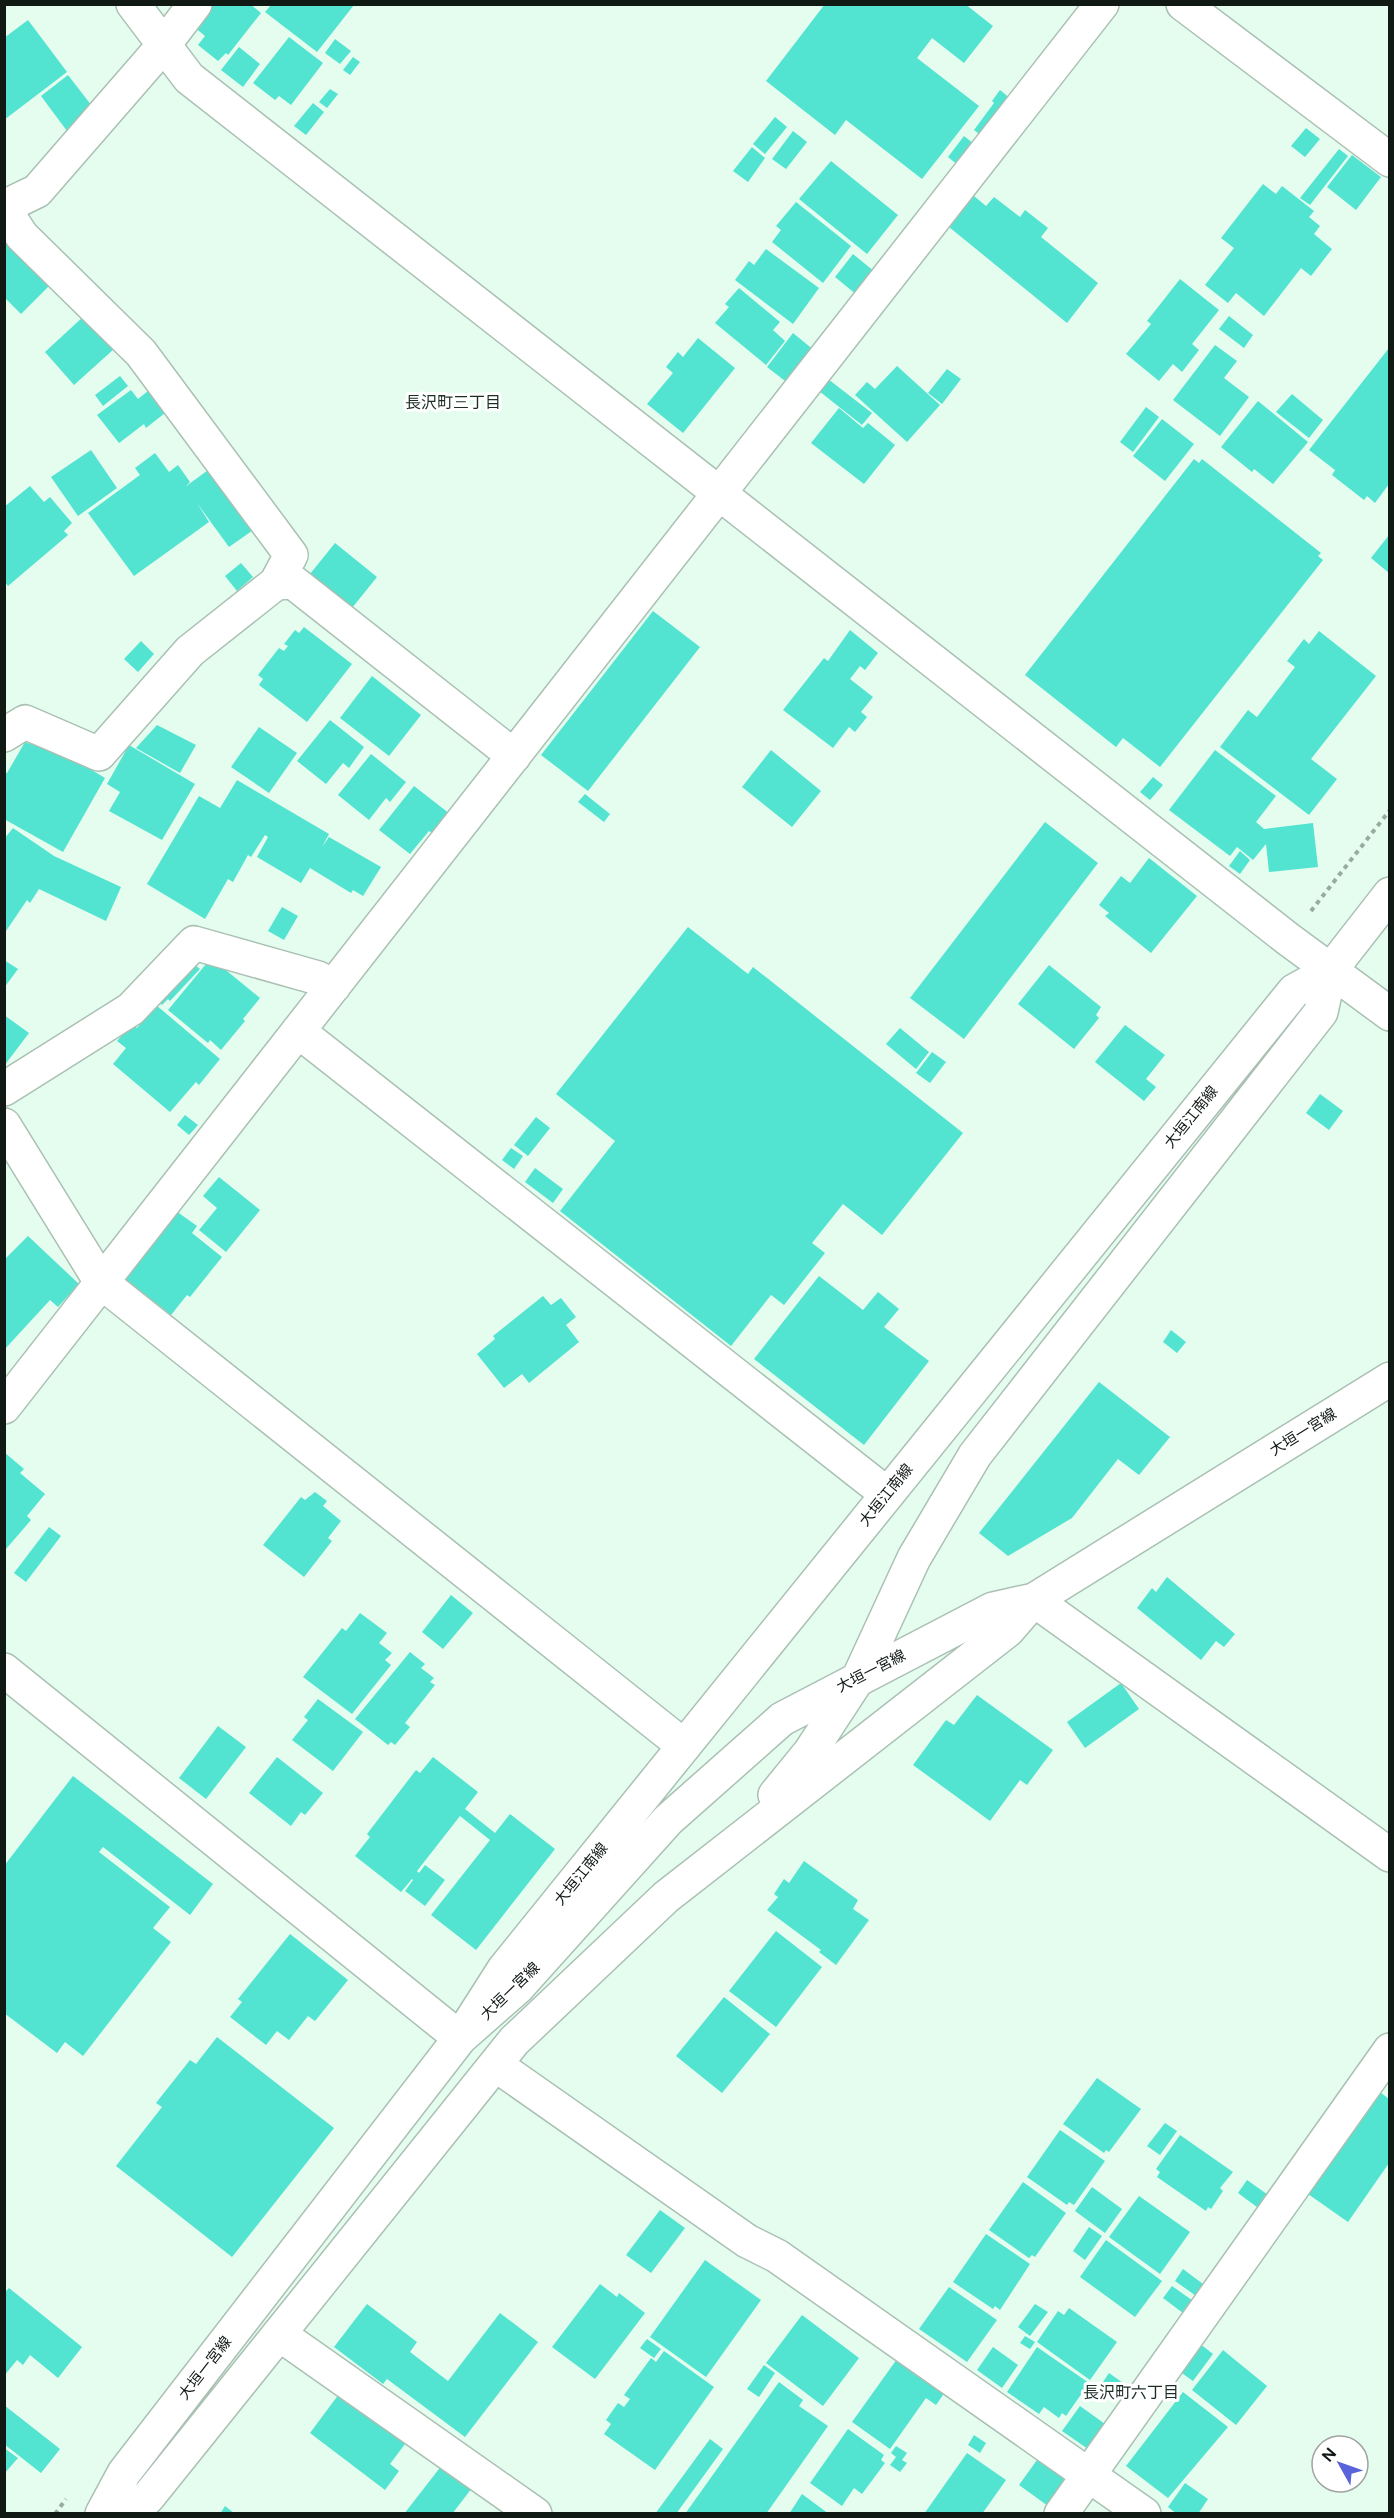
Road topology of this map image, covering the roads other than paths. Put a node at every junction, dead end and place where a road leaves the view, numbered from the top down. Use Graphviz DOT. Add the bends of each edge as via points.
graph roads {
  1 [pos="133,4"];
  2 [pos="195,4"];
  3 [pos="1102,4"];
  4 [pos="1183,4"];
  5 [pos="163,46"];
  6 [pos="1389,160"];
  7 [pos="4,208"];
  8 [pos="720,495"];
  9 [pos="276,583"];
  10 [pos="4,735"];
  11 [pos="514,756"];
  12 [pos="1389,894"];
  13 [pos="1330,970"];
  14 [pos="334,987"];
  15 [pos="1389,1014"];
  16 [pos="298,1031"];
  17 [pos="4,1089"];
  18 [pos="4,1125"];
  19 [pos="101,1282"];
  20 [pos="1389,1379"];
  21 [pos="4,1407"];
  22 [pos="887,1494"];
  23 [pos="1034,1600"];
  24 [pos="4,1670"];
  25 [pos="859,1677"];
  26 [pos="684,1746"];
  27 [pos="739,1839"];
  28 [pos="1389,1855"];
  29 [pos="460,2038"];
  30 [pos="1389,2050"];
  31 [pos="496,2065"];
  32 [pos="279,2334"];
  33 [pos="1089,2474"];
  34 [pos="102,2514"];
  35 [pos="131,2514"];
  36 [pos="536,2514"];
  37 [pos="1061,2514"];
  38 [pos="1144,2514"];
  1 -- 5 [label="street"];
  2 -- 5 [label="street"];
  3 -- 8 [label="street"];
  4 -- 6 [label="street"];
  5 -- 7 [label="street" via="38,191"];
  5 -- 8 [label="street" via="189,78"];
  7 -- 9 [label="street" via="22,236 141,353 291,555"];
  8 -- 11 [label="street"];
  8 -- 13 [label="street"];
  9 -- 10 [label="street" via="190,651 99,754 25,722"];
  9 -- 11 [label="street" via="293,582"];
  11 -- 14 [label="street"];
  12 -- 13 [label="street, 大垣江南線"];
  13 -- 15 [label="street"];
  13 -- 22 [label="street, 大垣江南線" via="1294,991"];
  13 -- 25 [label="street, 大垣江南線" via="1321,1012 975,1455 914,1558"];
  14 -- 16 [label="street"];
  14 -- 17 [label="street" via="318,978 194,943 131,1009"];
  16 -- 19 [label="street"];
  16 -- 22 [label="street"];
  18 -- 19 [label="street"];
  19 -- 21 [label="street"];
  19 -- 26 [label="street"];
  20 -- 23 [label="street, 大垣一宮線"];
  22 -- 26 [label="street, 大垣江南線"];
  23 -- 25 [label="street, 大垣一宮線" via="993,1609"];
  23 -- 27 [label="street, 大垣一宮線" via="1008,1630"];
  23 -- 28 [label="street"];
  24 -- 29 [label="street"];
  25 -- 27 [label="street, 大垣江南線" via="810,1752"];
  25 -- 29 [label="street, 大垣一宮線" via="782,1719 668,1820 518,1987"];
  26 -- 29 [label="street, 大垣江南線" via="504,1969"];
  27 -- 31 [label="street, 大垣一宮線" via="666,1897 514,2041"];
  29 -- 34 [label="street, 大垣一宮線" via="124,2473"];
  30 -- 33 [label="street"];
  31 -- 32 [label="street, 大垣一宮線"];
  31 -- 33 [label="street"];
  32 -- 35 [label="street, 大垣一宮線" via="150,2496"];
  32 -- 36 [label="street"];
  33 -- 37 [label="street"];
  33 -- 38 [label="street"];
}
